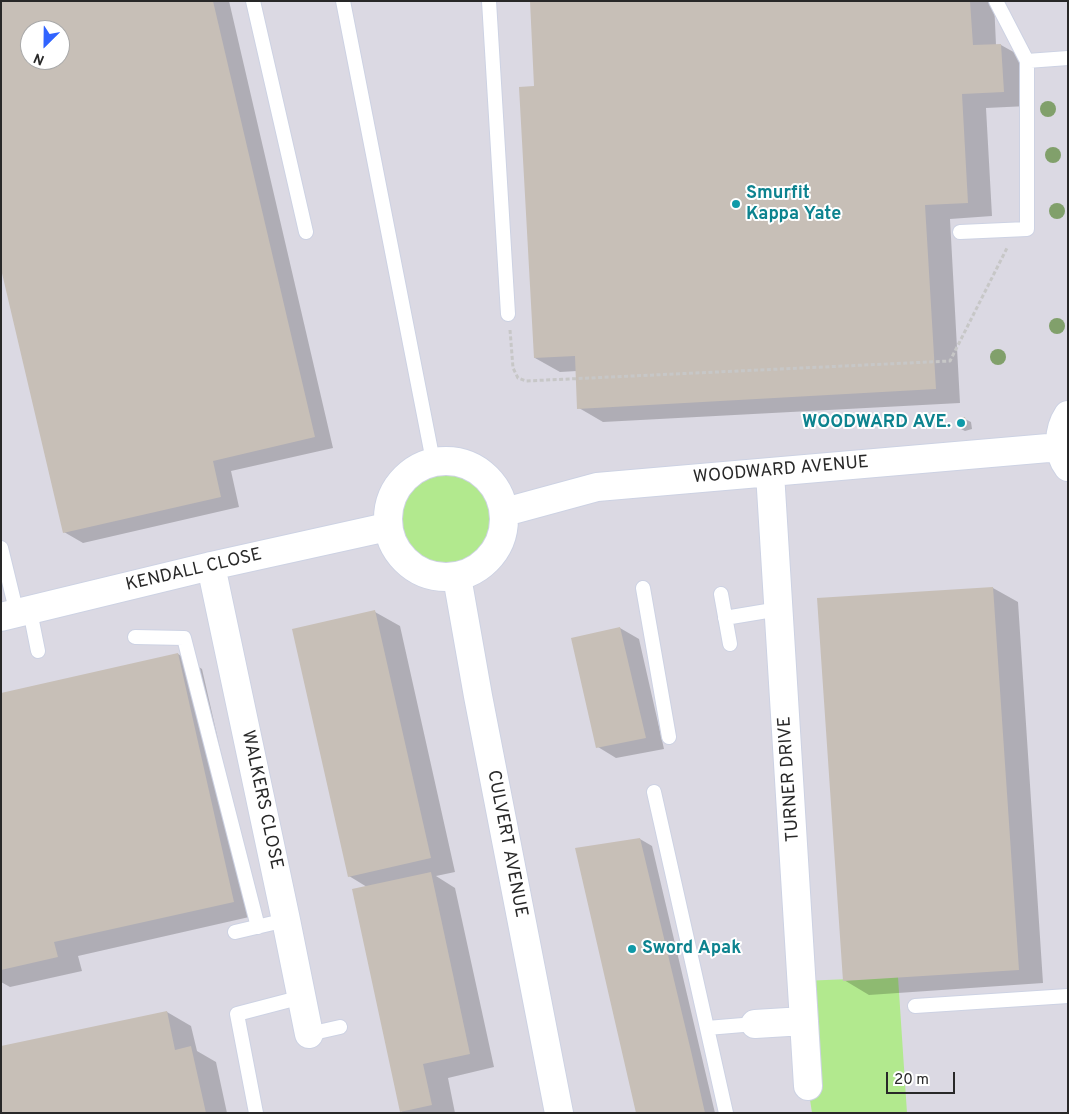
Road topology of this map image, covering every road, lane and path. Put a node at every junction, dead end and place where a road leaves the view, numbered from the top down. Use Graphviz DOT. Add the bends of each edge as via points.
graph roads {
  1 [pos="253,1"];
  2 [pos="343,1"];
  3 [pos="489,1"];
  4 [pos="996,1"];
  5 [pos="1068,58"];
  6 [pos="1027,61"];
  7 [pos="1016,230"];
  8 [pos="306,232"];
  9 [pos="960,232"];
  10 [pos="508,314"];
  11 [pos="1068,415"];
  12 [pos="1064,457"];
  13 [pos="433,461"];
  14 [pos="770,473"];
  15 [pos="505,512"];
  16 [pos="387,527"];
  17 [pos="1,548"];
  18 [pos="211,566"];
  19 [pos="456,577"];
  20 [pos="643,588"];
  21 [pos="721,594"];
  22 [pos="779,609"];
  23 [pos="16,614"];
  24 [pos="725,618"];
  25 [pos="135,637"];
  26 [pos="730,644"];
  27 [pos="38,651"];
  28 [pos="669,737"];
  29 [pos="654,792"];
  30 [pos="286,920"];
  31 [pos="258,927"];
  32 [pos="234,932"];
  33 [pos="1068,996"];
  34 [pos="302,997"];
  35 [pos="915,1006"];
  36 [pos="804,1021"];
  37 [pos="755,1024"];
  38 [pos="340,1026"];
  39 [pos="707,1028"];
  40 [pos="309,1034"];
  41 [pos="808,1086"];
  42 [pos="558,1112"];
  43 [pos="256,1113"];
  44 [pos="726,1113"];
  1 -- 8 [label="lane"];
  2 -- 13 [label="lane"];
  3 -- 10 [label="lane"];
  4 -- 6 [label="lane"];
  5 -- 6 [label="lane"];
  6 -- 7 [label="lane" via="1027,229"];
  7 -- 9 [label="lane"];
  7 -- 10 [label="path" via="950,362 526,381 518,378 513,368"];
  11 -- 12 [label="street" via="1061,432"];
  12 -- 14 [label="street, WOODWARD AVENUE"];
  13 -- 15 [label="street" via="468,464 494,483"];
  13 -- 16 [label="street" via="409,472 392,494"];
  14 -- 15 [label="street, WOODWARD AVENUE" via="597,486"];
  14 -- 22 [label="street, TURNER DRIVE"];
  15 -- 19 [label="street" via="502,540 488,561"];
  16 -- 18 [label="street, KENDALL CLOSE"];
  16 -- 19 [label="street" via="398,554 419,571"];
  17 -- 23 [label="lane"];
  18 -- 23 [label="street, KENDALL CLOSE"];
  18 -- 30 [label="street, WALKERS CLOSE"];
  19 -- 42 [label="street, CULVERT AVENUE"];
  20 -- 28 [label="lane"];
  21 -- 24 [label="lane"];
  22 -- 24 [label="lane"];
  22 -- 36 [label="street, TURNER DRIVE"];
  23 -- 27 [label="lane"];
  24 -- 26 [label="lane"];
  25 -- 31 [label="lane" via="184,638"];
  29 -- 39 [label="lane"];
  30 -- 31 [label="lane"];
  30 -- 34 [label="street, WALKERS CLOSE"];
  31 -- 32 [label="lane"];
  33 -- 35 [label="lane"];
  34 -- 40 [label="street, WALKERS CLOSE"];
  34 -- 43 [label="lane" via="237,1014"];
  36 -- 37 [label="street"];
  36 -- 41 [label="street, TURNER DRIVE"];
  37 -- 39 [label="lane"];
  38 -- 40 [label="lane"];
  39 -- 44 [label="lane"];
}
